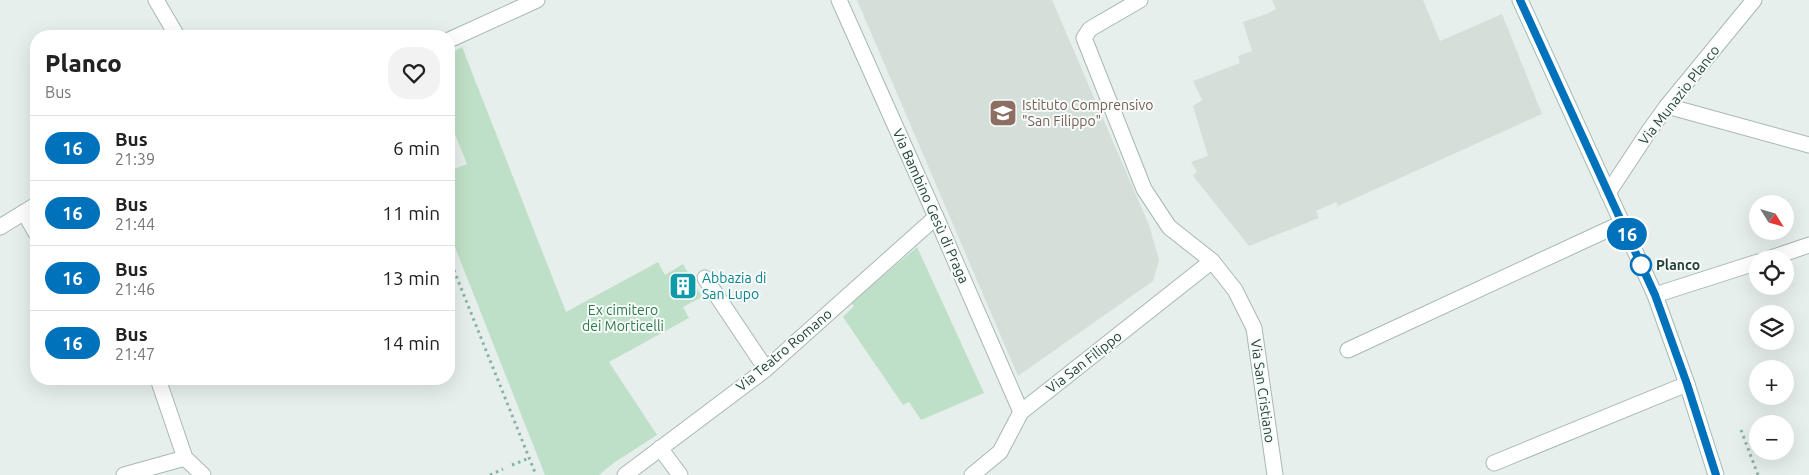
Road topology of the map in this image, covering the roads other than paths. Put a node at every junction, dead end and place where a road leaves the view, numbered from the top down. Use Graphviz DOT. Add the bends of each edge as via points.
graph roads {
  1 [pos="156,0"];
  2 [pos="538,0"];
  3 [pos="839,0"];
  4 [pos="1140,0"];
  5 [pos="1520,0"];
  6 [pos="1754,0"];
  7 [pos="174,30"];
  8 [pos="455,37"];
  9 [pos="1667,106"];
  10 [pos="1809,145"];
  11 [pos="1608,193"];
  12 [pos="30,209"];
  13 [pos="936,217"];
  14 [pos="1622,224"];
  15 [pos="0,227"];
  16 [pos="1809,245"];
  17 [pos="1794,250"];
  18 [pos="1212,261"];
  19 [pos="1749,265"];
  20 [pos="705,278"];
  21 [pos="1655,295"];
  22 [pos="1348,350"];
  23 [pos="766,369"];
  24 [pos="1687,384"];
  25 [pos="160,385"];
  26 [pos="1021,412"];
  27 [pos="660,448"];
  28 [pos="185,458"];
  29 [pos="1494,463"];
  30 [pos="124,475"];
  31 [pos="203,475"];
  32 [pos="625,475"];
  33 [pos="680,475"];
  34 [pos="972,475"];
  35 [pos="1275,475"];
  36 [pos="1716,475"];
  1 -- 7 [label="street"];
  2 -- 8 [label="street"];
  3 -- 13 [label="street, Via Bambino Gesù di Praga"];
  4 -- 18 [label="street, Via San Cristiano" via="1090,30 1084,38 1144,190 1169,227"];
  5 -- 11 [label="street"];
  6 -- 9 [label="street, Via Munazio Planco"];
  9 -- 10 [label="street"];
  9 -- 11 [label="street, Via Munazio Planco"];
  11 -- 14 [label="street"];
  12 -- 15 [label="street"];
  13 -- 23 [label="street, Via Teatro Romano"];
  13 -- 26 [label="street, Via Bambino Gesù di Praga"];
  14 -- 21 [label="street"];
  14 -- 22 [label="street"];
  16 -- 17 [label="street"];
  18 -- 26 [label="street, Via San Filippo"];
  18 -- 35 [label="street, Via San Cristiano" via="1235,290 1254,328"];
  19 -- 21 [label="street"];
  20 -- 23 [label="street"];
  21 -- 24 [label="street"];
  23 -- 27 [label="street, Via Teatro Romano"];
  24 -- 29 [label="street"];
  24 -- 36 [label="street"];
  25 -- 28 [label="street"];
  26 -- 34 [label="street, Via San Filippo" via="1000,452"];
  27 -- 32 [label="street, Via Teatro Romano"];
  27 -- 33 [label="street"];
  28 -- 30 [label="street"];
  28 -- 31 [label="street"];
}
